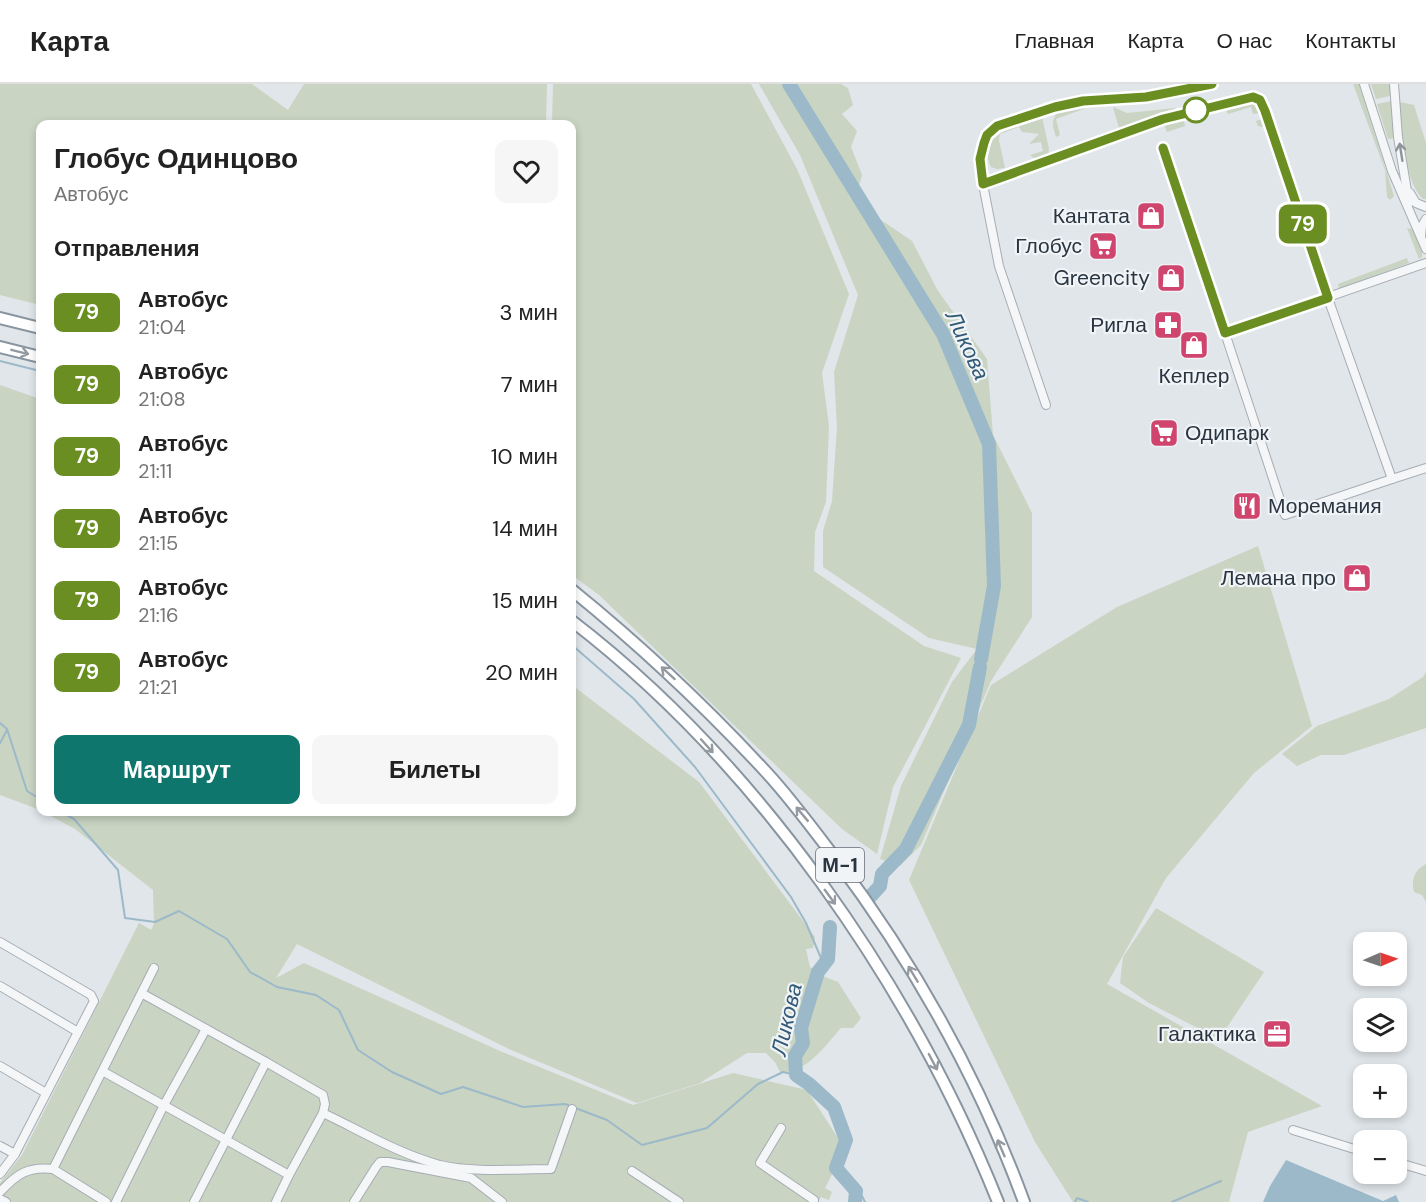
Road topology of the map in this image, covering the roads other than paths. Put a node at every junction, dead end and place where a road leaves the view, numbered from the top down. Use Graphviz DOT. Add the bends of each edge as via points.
graph roads {
  1 [pos="1212,84"];
  2 [pos="1364,84"];
  3 [pos="1394,84"];
  4 [pos="1163,148"];
  5 [pos="983,184"];
  6 [pos="1406,185"];
  7 [pos="1426,207"];
  8 [pos="1410,210"];
  9 [pos="1426,219"];
  10 [pos="1421,237"];
  11 [pos="1426,249"];
  12 [pos="1426,263"];
  13 [pos="1328,298"];
  14 [pos="0,318"];
  15 [pos="36,327"];
  16 [pos="1225,333"];
  17 [pos="0,347"];
  18 [pos="36,356"];
  19 [pos="1046,405"];
  20 [pos="1426,468"];
  21 [pos="1392,479"];
  22 [pos="576,594"];
  23 [pos="576,624"];
  24 [pos="0,942"];
  25 [pos="154,968"];
  26 [pos="0,986"];
  27 [pos="143,994"];
  28 [pos="206,1029"];
  29 [pos="78,1032"];
  30 [pos="266,1062"];
  31 [pos="0,1066"];
  32 [pos="104,1072"];
  33 [pos="46,1093"];
  34 [pos="164,1105"];
  35 [pos="572,1109"];
  36 [pos="322,1113"];
  37 [pos="781,1128"];
  38 [pos="1293,1130"];
  39 [pos="226,1140"];
  40 [pos="0,1146"];
  41 [pos="1353,1149"];
  42 [pos="15,1155"];
  43 [pos="1407,1165"];
  44 [pos="53,1170"];
  45 [pos="632,1171"];
  46 [pos="1426,1171"];
  47 [pos="0,1174"];
  48 [pos="289,1175"];
  49 [pos="0,1192"];
  50 [pos="0,1199"];
  51 [pos="813,1201"];
  52 [pos="6,1202"];
  53 [pos="106,1202"];
  54 [pos="116,1202"];
  55 [pos="194,1202"];
  56 [pos="276,1202"];
  57 [pos="354,1202"];
  58 [pos="502,1202"];
  59 [pos="679,1202"];
  60 [pos="998,1202"];
  61 [pos="1024,1202"];
  1 -- 5 [label="street" via="1146,97 1083,101 997,126 987,135 980,159"];
  2 -- 8 [label="street" via="1392,171"];
  6 -- 3 [label="street, one-way"];
  4 -- 16 [label="street"];
  5 -- 13 [label="street" via="1163,119 1253,97 1260,100 1265,111"];
  5 -- 19 [label="street" via="999,266"];
  6 -- 7 [label="street" via="1413,199"];
  6 -- 8 [label="street"];
  8 -- 10 [label="street"];
  9 -- 10 [label="street"];
  10 -- 11 [label="street"];
  12 -- 13 [label="street"];
  13 -- 16 [label="street"];
  13 -- 21 [label="street"];
  14 -- 15 [label="highway"];
  16 -- 21 [label="street" via="1285,515"];
  17 -- 18 [label="highway, one-way"];
  20 -- 21 [label="street"];
  61 -- 22 [label="highway, М-1, one-way" via="960,1059 900,952 848,875 768,774 698,700"];
  23 -- 60 [label="highway, М-1, one-way" via="679,716 787,838 868,951 901,1005 936,1066"];
  24 -- 29 [label="street" via="93,996 93,1004"];
  25 -- 27 [label="street"];
  26 -- 29 [label="street"];
  27 -- 28 [label="street"];
  27 -- 32 [label="street"];
  28 -- 30 [label="street"];
  28 -- 34 [label="street"];
  29 -- 33 [label="street"];
  30 -- 36 [label="street" via="323,1095"];
  30 -- 39 [label="street"];
  31 -- 33 [label="street"];
  32 -- 34 [label="street"];
  32 -- 44 [label="street"];
  33 -- 42 [label="street"];
  34 -- 39 [label="street"];
  34 -- 54 [label="street"];
  35 -- 36 [label="street" via="550,1169 492,1170 442,1165 413,1156"];
  36 -- 48 [label="street"];
  37 -- 51 [label="street" via="760,1163"];
  38 -- 41 [label="street"];
  39 -- 48 [label="street"];
  39 -- 55 [label="street"];
  40 -- 42 [label="street"];
  42 -- 47 [label="street"];
  43 -- 46 [label="street"];
  44 -- 49 [label="street" via="37,1168 18,1175"];
  44 -- 53 [label="street"];
  45 -- 59 [label="street"];
  48 -- 56 [label="street"];
  50 -- 52 [label="street"];
  57 -- 58 [label="street" via="380,1162 388,1162 471,1178"];
}
